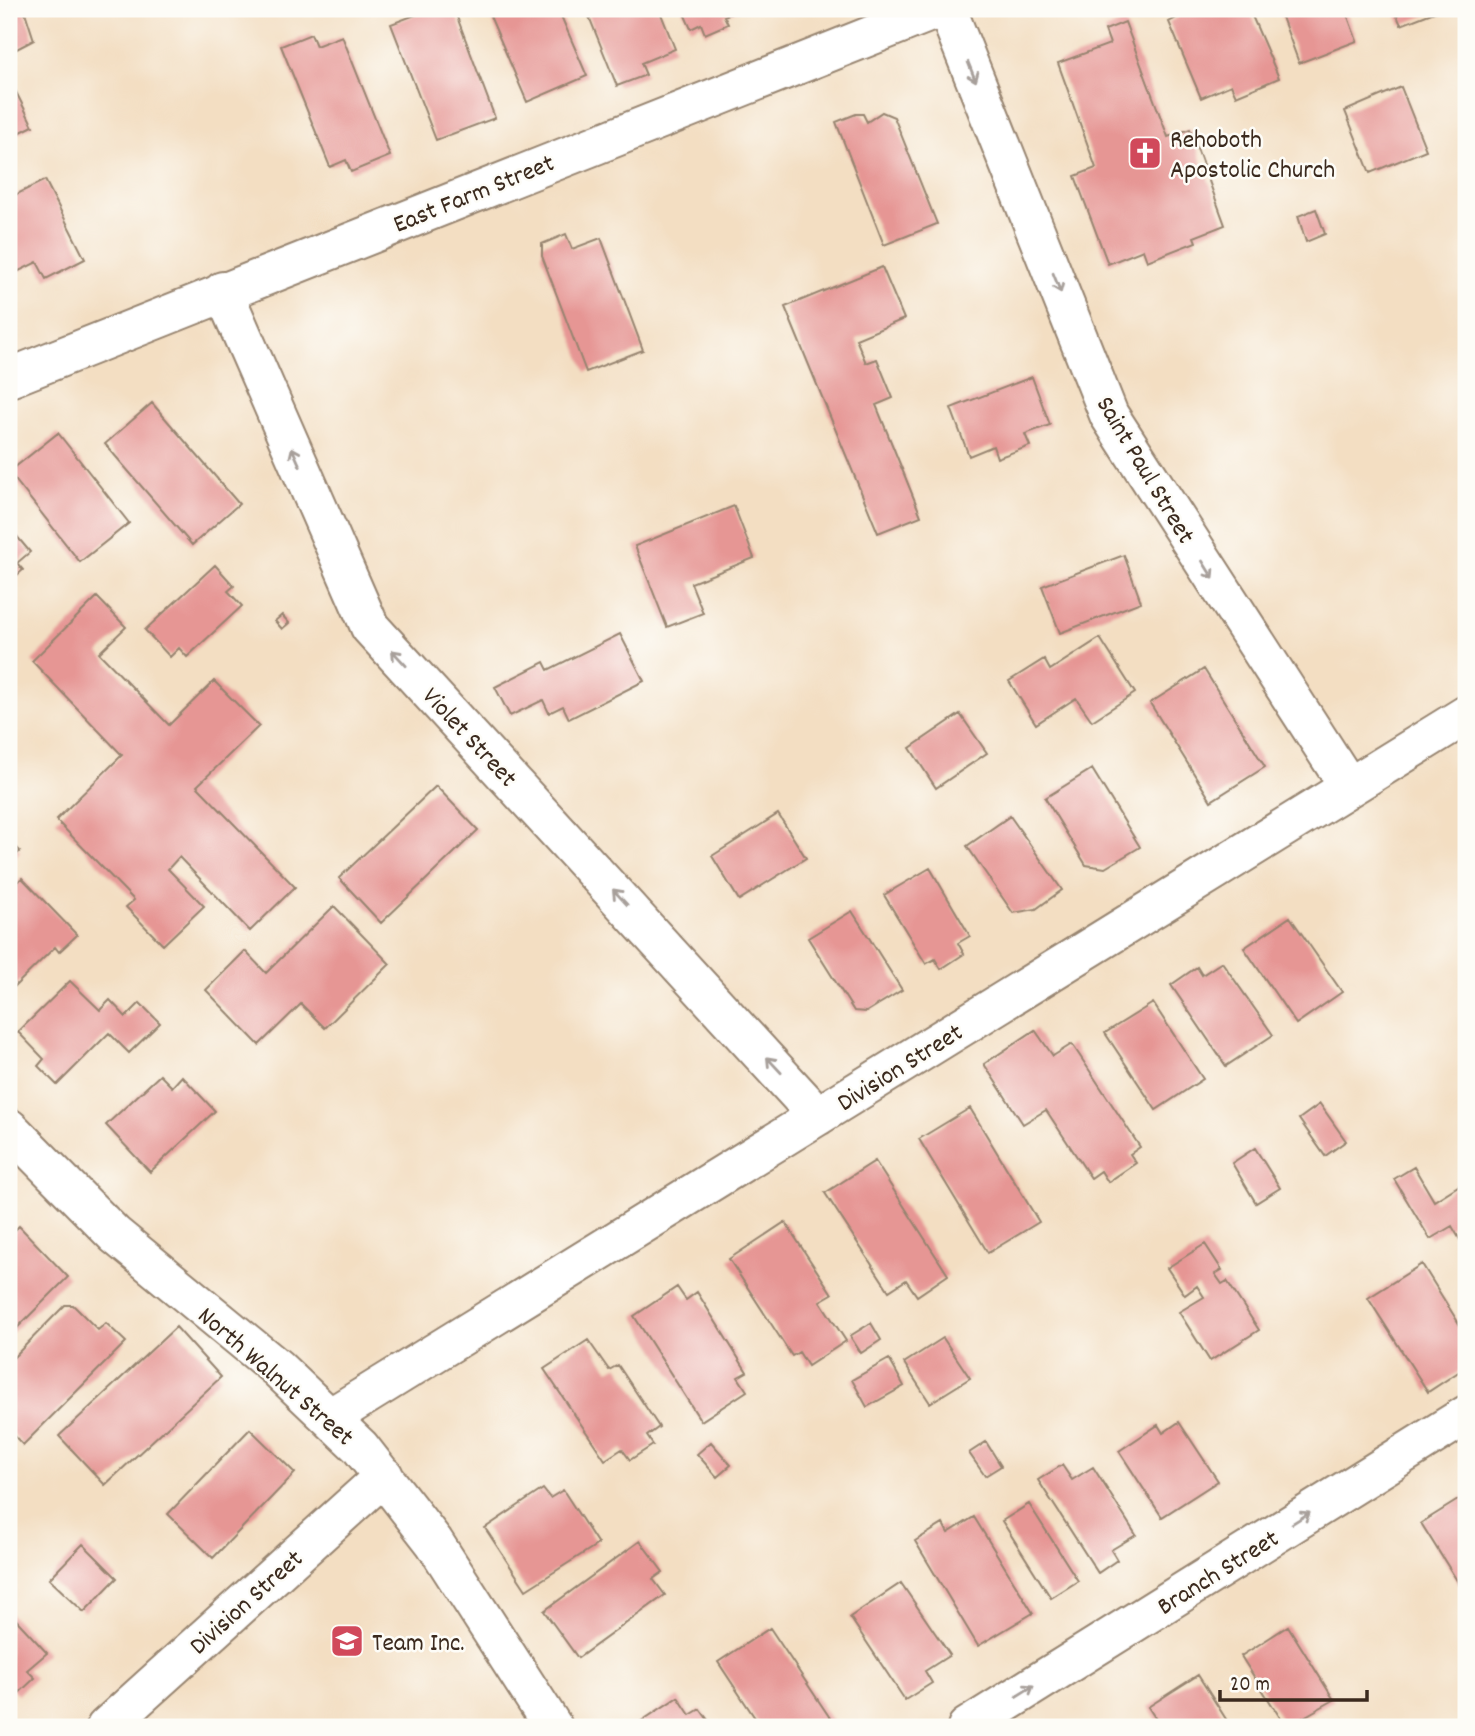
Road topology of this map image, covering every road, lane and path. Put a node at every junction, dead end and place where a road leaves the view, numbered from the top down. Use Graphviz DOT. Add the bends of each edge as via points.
graph roads {
  1 [pos="938,9"];
  2 [pos="947,9"];
  3 [pos="223,291"];
  4 [pos="9,378"];
  5 [pos="1466,715"];
  6 [pos="1349,787"];
  7 [pos="818,1116"];
  8 [pos="9,1128"];
  9 [pos="1466,1415"];
  10 [pos="331,1417"];
  11 [pos="384,1476"];
  12 [pos="106,1727"];
  13 [pos="553,1727"];
  14 [pos="967,1727"];
  1 -- 3 [label="street, East Farm Street"];
  2 -- 6 [label="street, Saint Paul Street, one-way" via="1109,415"];
  3 -- 4 [label="street, East Farm Street"];
  7 -- 3 [label="street, Violet Street, one-way" via="370,626"];
  5 -- 6 [label="street, Division Street"];
  6 -- 7 [label="street, Division Street"];
  7 -- 10 [label="street, Division Street"];
  8 -- 10 [label="street, North Walnut Street" via="149,1266"];
  14 -- 9 [label="street, Branch Street, one-way"];
  10 -- 11 [label="street, North Walnut Street"];
  11 -- 12 [label="street, Division Street"];
  11 -- 13 [label="street, North Walnut Street" via="434,1542"];
}
